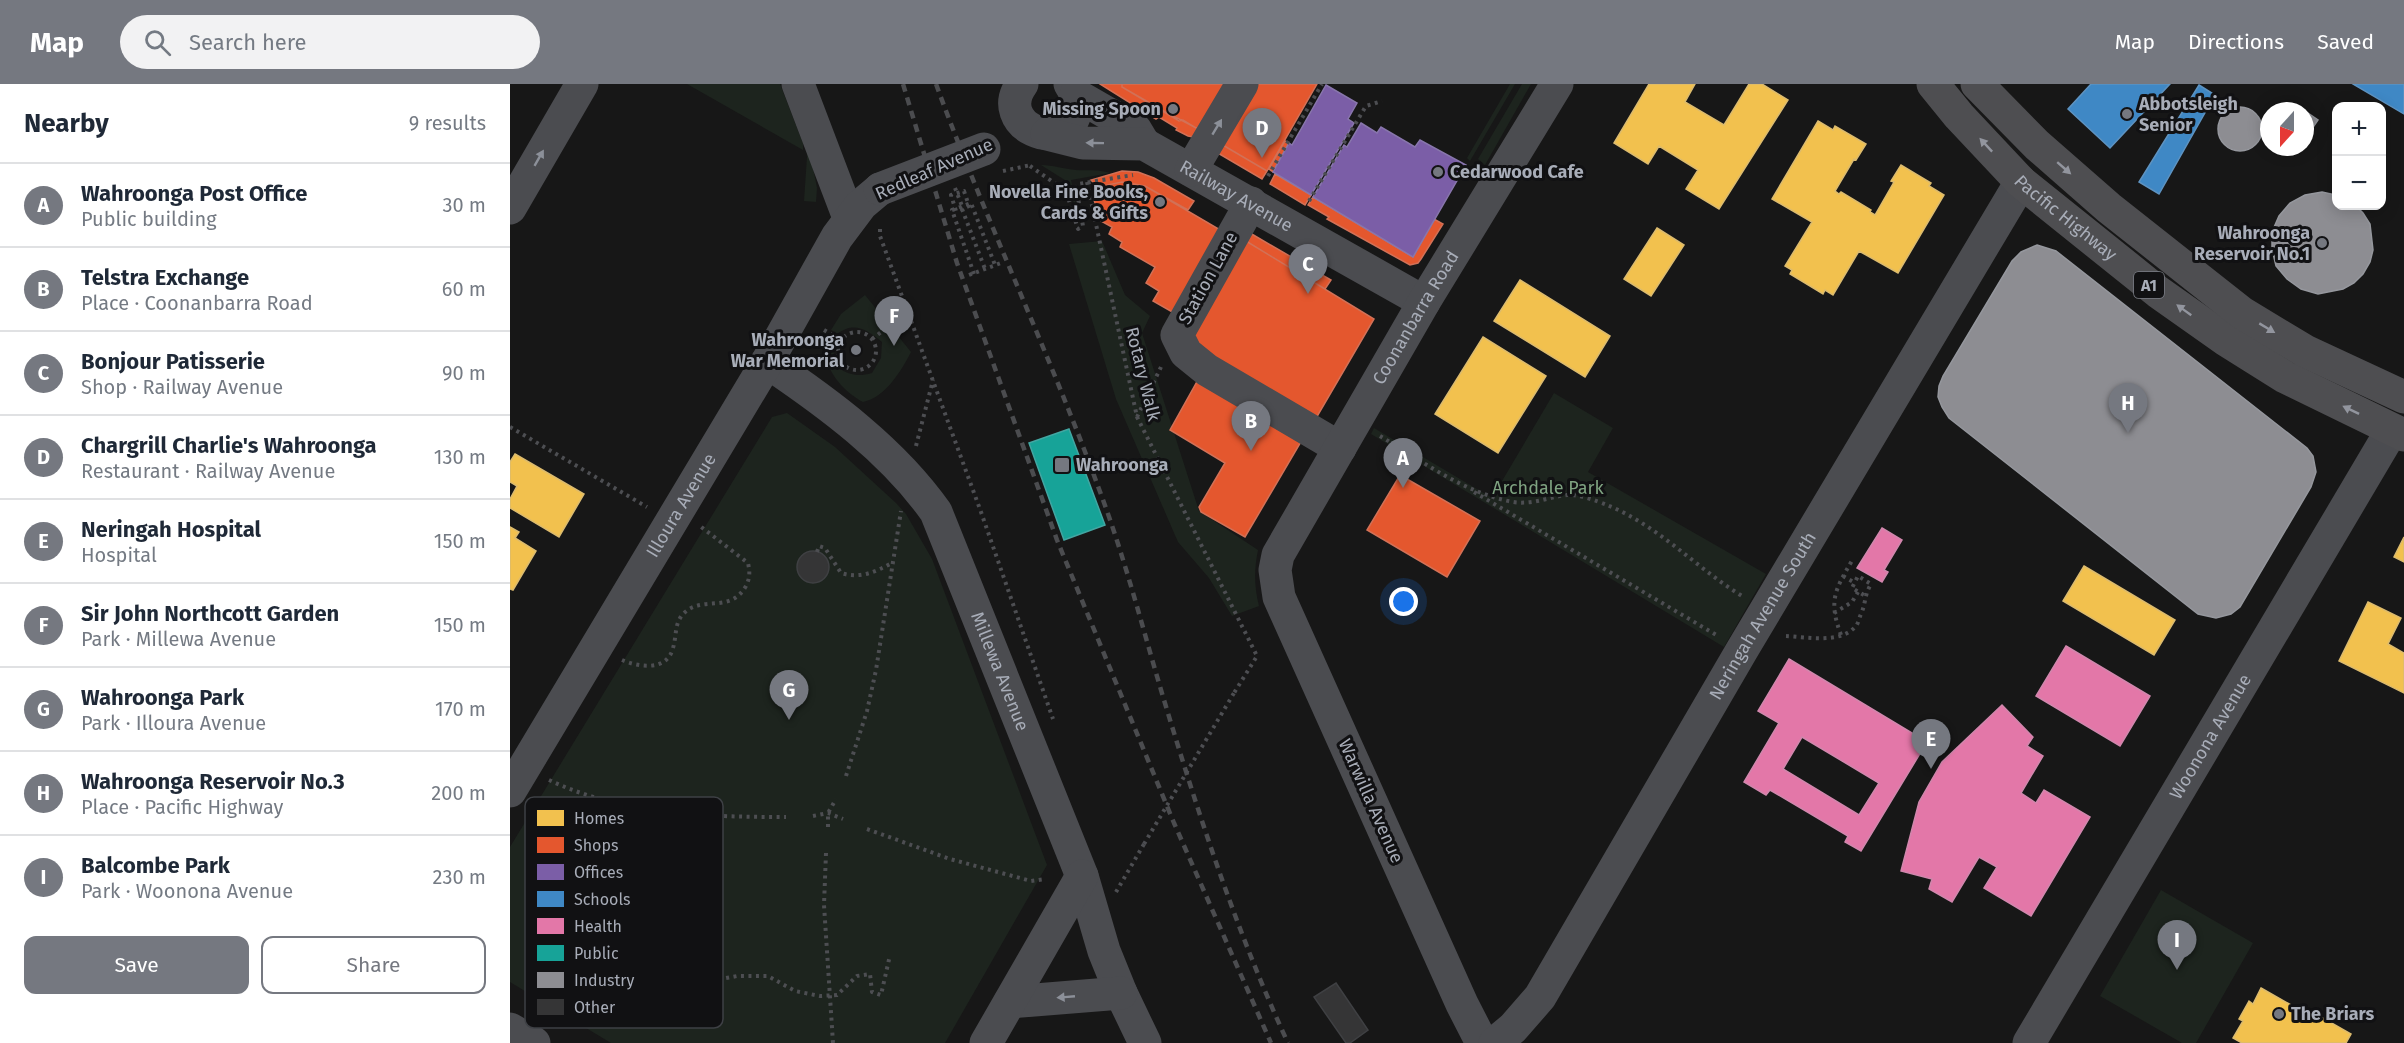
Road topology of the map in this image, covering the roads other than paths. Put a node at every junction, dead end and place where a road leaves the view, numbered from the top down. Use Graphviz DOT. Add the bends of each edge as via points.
graph roads {
  1 [pos="582,84"];
  2 [pos="798,84"];
  3 [pos="1022,84"];
  4 [pos="1242,84"];
  5 [pos="1557,84"];
  6 [pos="1933,84"];
  7 [pos="1977,84"];
  8 [pos="1073,88"];
  9 [pos="1036,130"];
  10 [pos="1143,158"];
  11 [pos="1191,170"];
  12 [pos="2021,182"];
  13 [pos="1259,189"];
  14 [pos="510,208"];
  15 [pos="849,218"];
  16 [pos="1424,302"];
  17 [pos="767,362"];
  18 [pos="2404,397"];
  19 [pos="2398,432"];
  20 [pos="1340,448"];
  21 [pos="1278,555"];
  22 [pos="527,764"];
  23 [pos="510,791"];
  24 [pos="1096,880"];
  25 [pos="1121,993"];
  26 [pos="1010,1002"];
  27 [pos="510,1029"];
  28 [pos="534,1043"];
  29 [pos="986,1043"];
  30 [pos="1145,1043"];
  31 [pos="1482,1043"];
  32 [pos="1495,1043"];
  33 [pos="2029,1043"];
  14 -- 1 [label="street, one-way"];
  2 -- 15 [label="street"];
  3 -- 9 [label="street" via="1015,104 1020,120"];
  11 -- 4 [label="street, one-way"];
  5 -- 16 [label="street, Coonanbarra Road"];
  12 -- 6 [label="highway, Pacific Highway / A1, one-way"];
  7 -- 18 [label="highway, Pacific Highway / A1, one-way" via="2037,145 2100,200 2242,313 2305,351"];
  8 -- 9 [label="street, Redleaf Avenue" via="1077,103 1073,118 1063,130"];
  8 -- 10 [label="street, Railway Avenue" via="1135,129"];
  10 -- 9 [label="street, Railway Avenue, one-way"];
  9 -- 15 [label="street, Redleaf Avenue, bridge" via="988,161 880,189"];
  10 -- 11 [label="street, Railway Avenue"];
  11 -- 13 [label="street, Railway Avenue"];
  19 -- 12 [label="highway, Pacific Highway / A1, one-way" via="2285,377 2226,340 2158,292"];
  12 -- 32 [label="street, Neringah Avenue South" via="1540,997 1514,1028"];
  13 -- 16 [label="street, Railway Avenue"];
  13 -- 20 [label="street, Station Lane" via="1177,335 1186,354 1207,370"];
  15 -- 17 [label="street, Illoura Avenue"];
  16 -- 20 [label="street, Coonanbarra Road"];
  17 -- 22 [label="street, Illoura Avenue"];
  17 -- 24 [label="street, Millewa Avenue" via="850,423 909,477 936,512"];
  19 -- 33 [label="street, Woonona Avenue"];
  20 -- 21 [label="street, Coonanbarra Road"];
  21 -- 31 [label="street, Warwilla Avenue" via="1275,570 1279,597"];
  22 -- 23 [label="street, Illoura Avenue"];
  24 -- 25 [label="street, Millewa Avenue" via="1104,951"];
  24 -- 26 [label="street"];
  25 -- 26 [label="street, one-way"];
  25 -- 30 [label="street, Millewa Avenue"];
  26 -- 29 [label="street"];
  27 -- 28 [label="street"];
}
